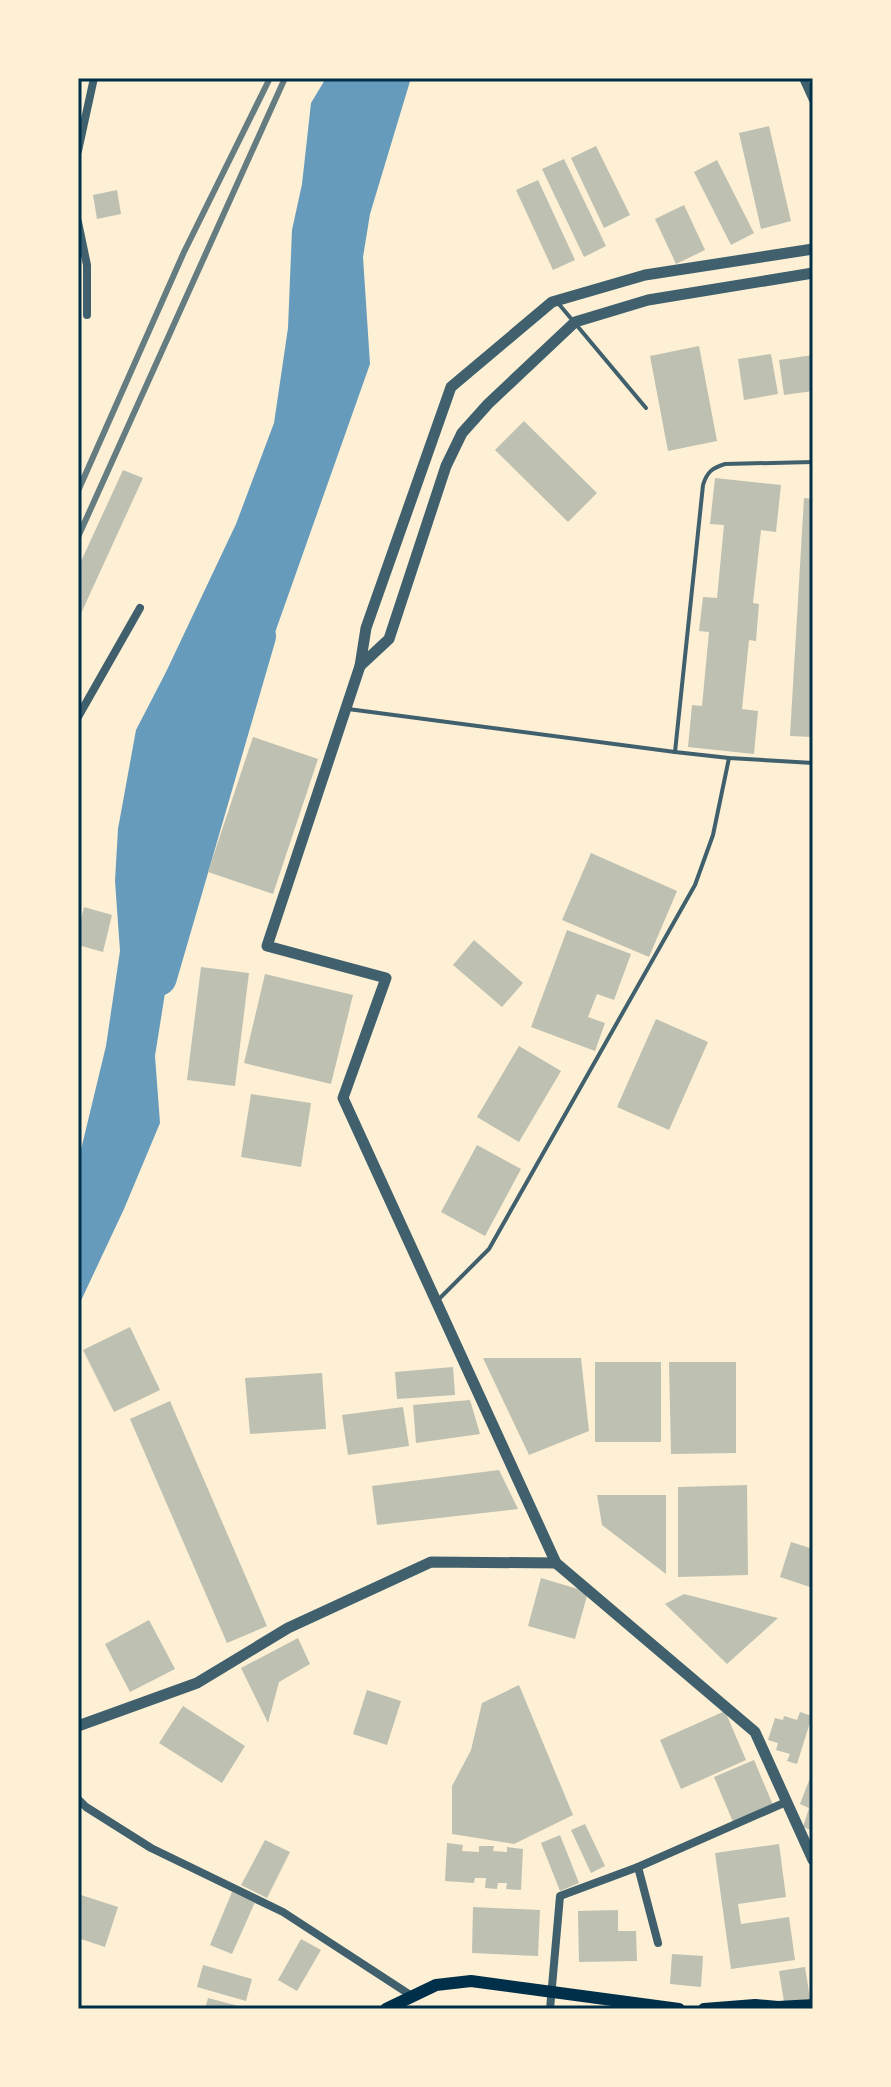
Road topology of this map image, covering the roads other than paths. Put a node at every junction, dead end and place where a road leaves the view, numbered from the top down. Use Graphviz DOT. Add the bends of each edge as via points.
graph roads {
  1 [pos="94,78"];
  2 [pos="803,78"];
  3 [pos="813,100"];
  4 [pos="78,151"];
  5 [pos="78,222"];
  6 [pos="813,249"];
  7 [pos="813,273"];
  8 [pos="556,301"];
  9 [pos="87,315"];
  10 [pos="575,322"];
  11 [pos="646,408"];
  12 [pos="813,462"];
  13 [pos="140,608"];
  14 [pos="360,666"];
  15 [pos="346,709"];
  16 [pos="78,717"];
  17 [pos="675,752"];
  18 [pos="729,758"];
  19 [pos="813,763"];
  20 [pos="436,1302"];
  21 [pos="556,1563"];
  22 [pos="78,1726"];
  23 [pos="78,1799"];
  24 [pos="786,1802"];
  25 [pos="813,1860"];
  26 [pos="638,1867"];
  27 [pos="658,1943"];
  28 [pos="550,1992"];
  29 [pos="412,1996"];
  30 [pos="813,2005"];
  31 [pos="386,2009"];
  32 [pos="550,2009"];
  33 [pos="679,2009"];
  34 [pos="704,2009"];
  1 -- 4 [label="street"];
  2 -- 3 [label="street"];
  5 -- 9 [label="street" via="87,265"];
  6 -- 8 [label="street" via="645,275"];
  7 -- 10 [label="street" via="648,300"];
  8 -- 10 [label="lane"];
  8 -- 14 [label="street" via="451,387 366,628"];
  10 -- 11 [label="lane"];
  10 -- 14 [label="street" via="462,433 446,466 389,639"];
  12 -- 17 [label="lane" via="725,464 707,474"];
  13 -- 16 [label="street"];
  14 -- 15 [label="street"];
  15 -- 17 [label="lane"];
  15 -- 20 [label="street" via="267,946 386,978 343,1098"];
  17 -- 18 [label="lane"];
  18 -- 19 [label="lane"];
  18 -- 20 [label="lane" via="713,835 695,885 489,1249"];
  20 -- 21 [label="street"];
  21 -- 22 [label="street" via="431,1562 288,1628 197,1683"];
  21 -- 24 [label="street" via="755,1732"];
  23 -- 29 [label="street" via="151,1848 283,1912"];
  24 -- 25 [label="street"];
  24 -- 26 [label="street"];
  26 -- 27 [label="street"];
  26 -- 28 [label="street" via="560,1896"];
  28 -- 29 [label="main road" via="471,1981 436,1985"];
  28 -- 32 [label="street"];
  28 -- 33 [label="main road"];
  29 -- 31 [label="main road"];
  30 -- 34 [label="main road"];
}
